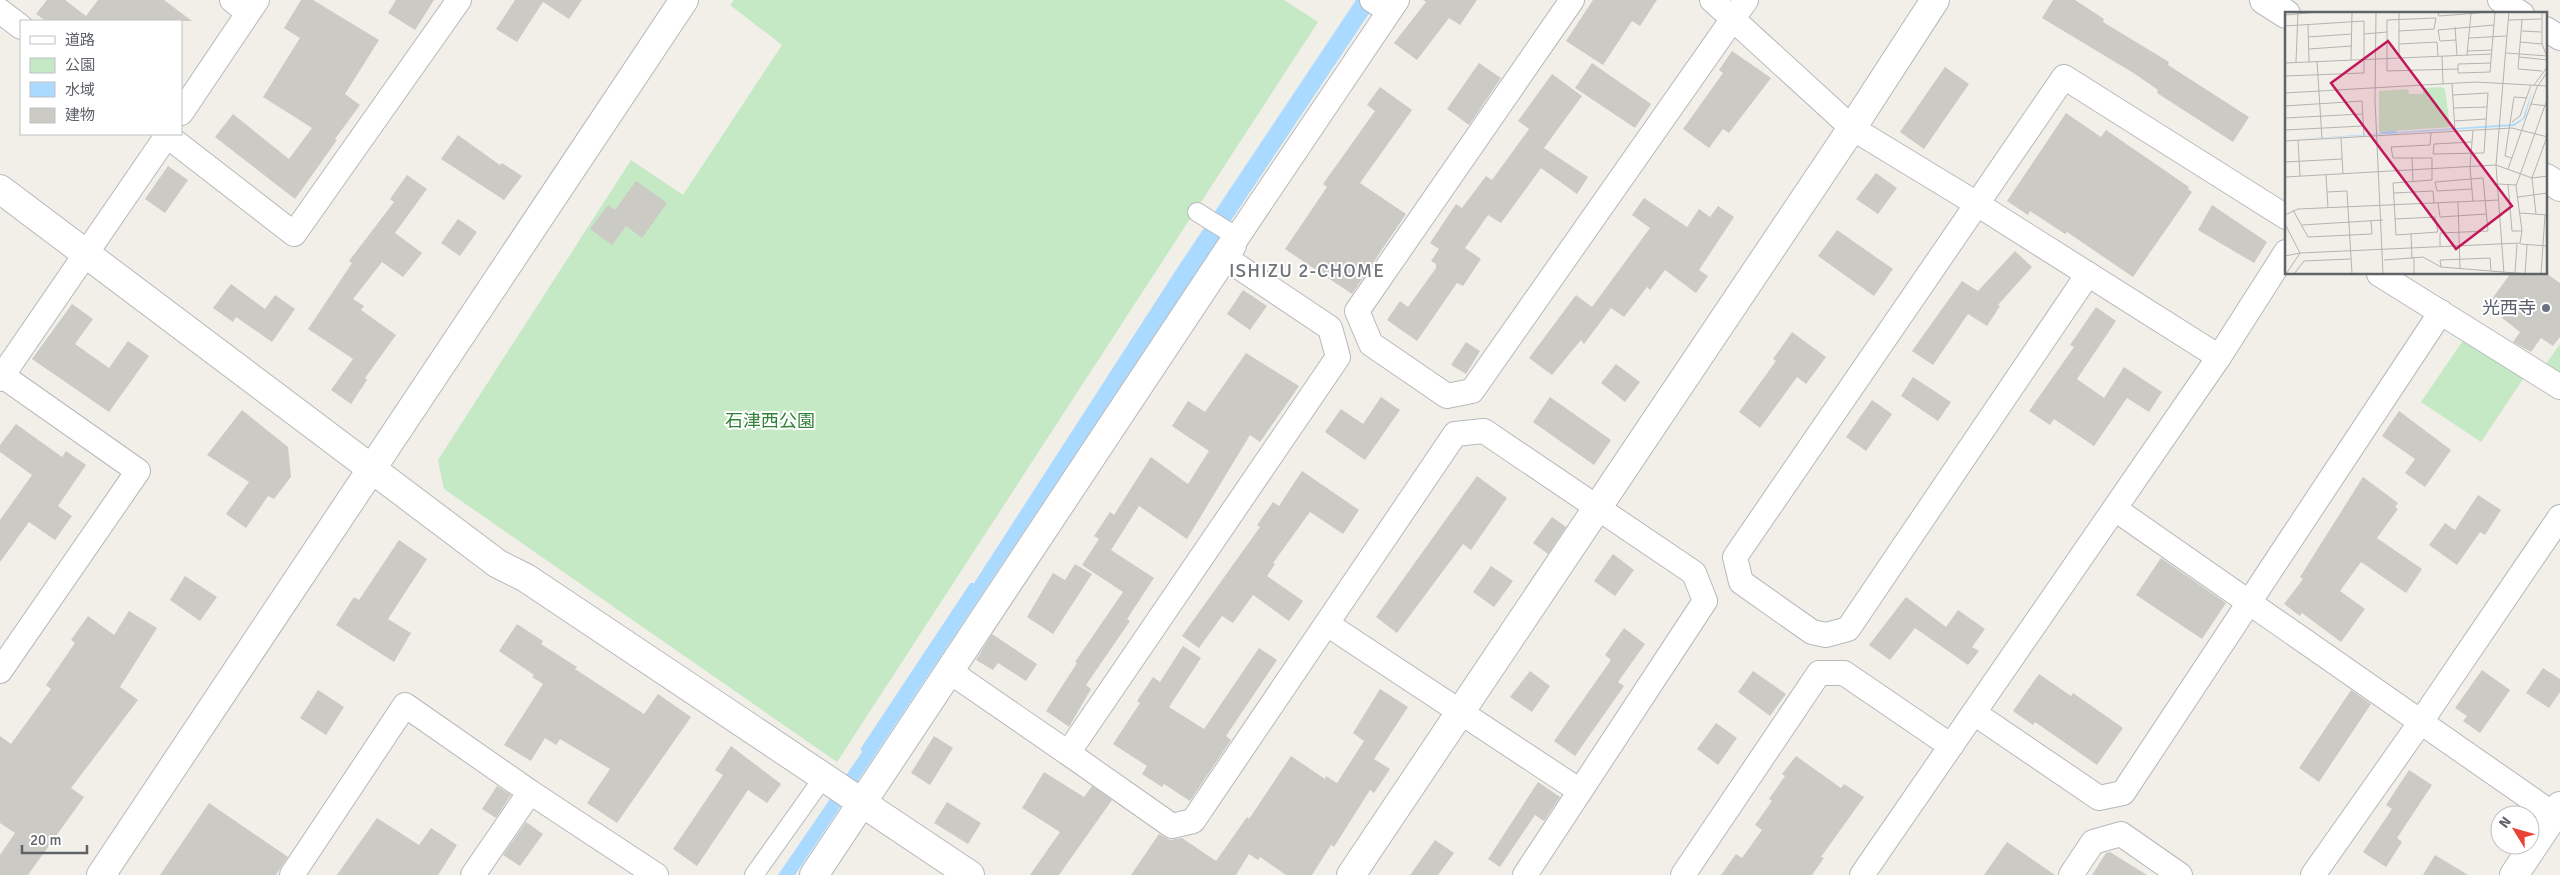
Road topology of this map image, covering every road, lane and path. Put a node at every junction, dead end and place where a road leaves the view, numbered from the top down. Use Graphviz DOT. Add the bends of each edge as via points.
graph roads {
  1 [pos="459,0"];
  2 [pos="684,0"];
  3 [pos="1572,0"];
  4 [pos="1712,0"];
  5 [pos="1935,0"];
  6 [pos="2264,0"];
  7 [pos="2500,0"];
  8 [pos="246,4"];
  9 [pos="1385,4"];
  10 [pos="1740,10"];
  11 [pos="0,12"];
  12 [pos="2519,12"];
  13 [pos="2285,13"];
  14 [pos="20,26"];
  15 [pos="2548,30"];
  16 [pos="2560,38"];
  17 [pos="182,112"];
  18 [pos="1852,128"];
  19 [pos="165,135"];
  20 [pos="167,135"];
  21 [pos="2548,179"];
  22 [pos="2560,186"];
  23 [pos="0,189"];
  24 [pos="1977,204"];
  25 [pos="1197,212"];
  26 [pos="2285,216"];
  27 [pos="1231,246"];
  28 [pos="85,252"];
  29 [pos="2285,254"];
  30 [pos="2088,274"];
  31 [pos="2380,275"];
  32 [pos="2441,312"];
  33 [pos="2219,357"];
  34 [pos="1,376"];
  35 [pos="2560,387"];
  36 [pos="374,468"];
  37 [pos="1596,507"];
  38 [pos="2114,509"];
  39 [pos="2560,517"];
  40 [pos="2250,602"];
  41 [pos="1327,624"];
  42 [pos="949,671"];
  43 [pos="0,672"];
  44 [pos="1461,713"];
  45 [pos="1974,713"];
  46 [pos="2420,723"];
  47 [pos="1951,746"];
  48 [pos="1068,753"];
  49 [pos="823,778"];
  50 [pos="1580,791"];
  51 [pos="530,792"];
  52 [pos="862,803"];
  53 [pos="2558,813"];
  54 [pos="101,875"];
  55 [pos="292,875"];
  56 [pos="474,875"];
  57 [pos="656,875"];
  58 [pos="754,875"];
  59 [pos="814,875"];
  60 [pos="970,875"];
  61 [pos="1350,875"];
  62 [pos="1525,875"];
  63 [pos="1683,875"];
  64 [pos="1862,875"];
  65 [pos="2071,875"];
  66 [pos="2180,875"];
  67 [pos="2313,875"];
  68 [pos="2514,875"];
  1 -- 20 [label="street" via="294,234"];
  2 -- 36 [label="street"];
  3 -- 10 [label="street" via="1357,311 1371,344 1448,396 1472,391"];
  4 -- 10 [label="street"];
  5 -- 18 [label="street"];
  6 -- 13 [label="street"];
  7 -- 12 [label="street"];
  8 -- 17 [label="street"];
  9 -- 27 [label="street"];
  10 -- 18 [label="street"];
  11 -- 14 [label="street"];
  15 -- 16 [label="street"];
  18 -- 24 [label="street"];
  18 -- 37 [label="street"];
  19 -- 28 [label="street"];
  21 -- 22 [label="street"];
  23 -- 28 [label="street"];
  24 -- 26 [label="street" via="2064,77"];
  24 -- 30 [label="street"];
  24 -- 30 [label="street" via="1735,557 1741,582 1812,632 1826,635 1848,629"];
  25 -- 27 [label="street"];
  27 -- 42 [label="street"];
  27 -- 48 [label="street" via="1330,328 1338,357"];
  28 -- 34 [label="street"];
  28 -- 36 [label="street"];
  29 -- 33 [label="street"];
  30 -- 33 [label="street"];
  31 -- 32 [label="street"];
  32 -- 35 [label="street"];
  32 -- 40 [label="street"];
  33 -- 38 [label="street"];
  34 -- 43 [label="street" via="138,471"];
  36 -- 49 [label="street" via="498,564 526,578"];
  36 -- 54 [label="street"];
  37 -- 41 [label="street" via="1484,431 1455,434"];
  37 -- 44 [label="street"];
  37 -- 50 [label="street" via="1694,573 1705,601"];
  38 -- 40 [label="street"];
  38 -- 45 [label="street"];
  39 -- 46 [label="street"];
  40 -- 45 [label="street" via="2123,793 2099,798"];
  40 -- 46 [label="street"];
  41 -- 44 [label="street"];
  41 -- 48 [label="street" via="1193,821 1172,826"];
  42 -- 48 [label="street"];
  42 -- 52 [label="street"];
  44 -- 50 [label="street"];
  44 -- 61 [label="street"];
  45 -- 47 [label="street"];
  46 -- 53 [label="street"];
  46 -- 67 [label="street"];
  47 -- 63 [label="street" via="1844,673 1819,673"];
  47 -- 64 [label="street"];
  49 -- 52 [label="street"];
  49 -- 58 [label="street"];
  50 -- 62 [label="street"];
  51 -- 55 [label="street" via="405,705"];
  51 -- 56 [label="street"];
  51 -- 57 [label="street"];
  52 -- 59 [label="street"];
  52 -- 60 [label="street"];
  53 -- 68 [label="street"];
  65 -- 66 [label="street" via="2093,842 2121,834"];
}
